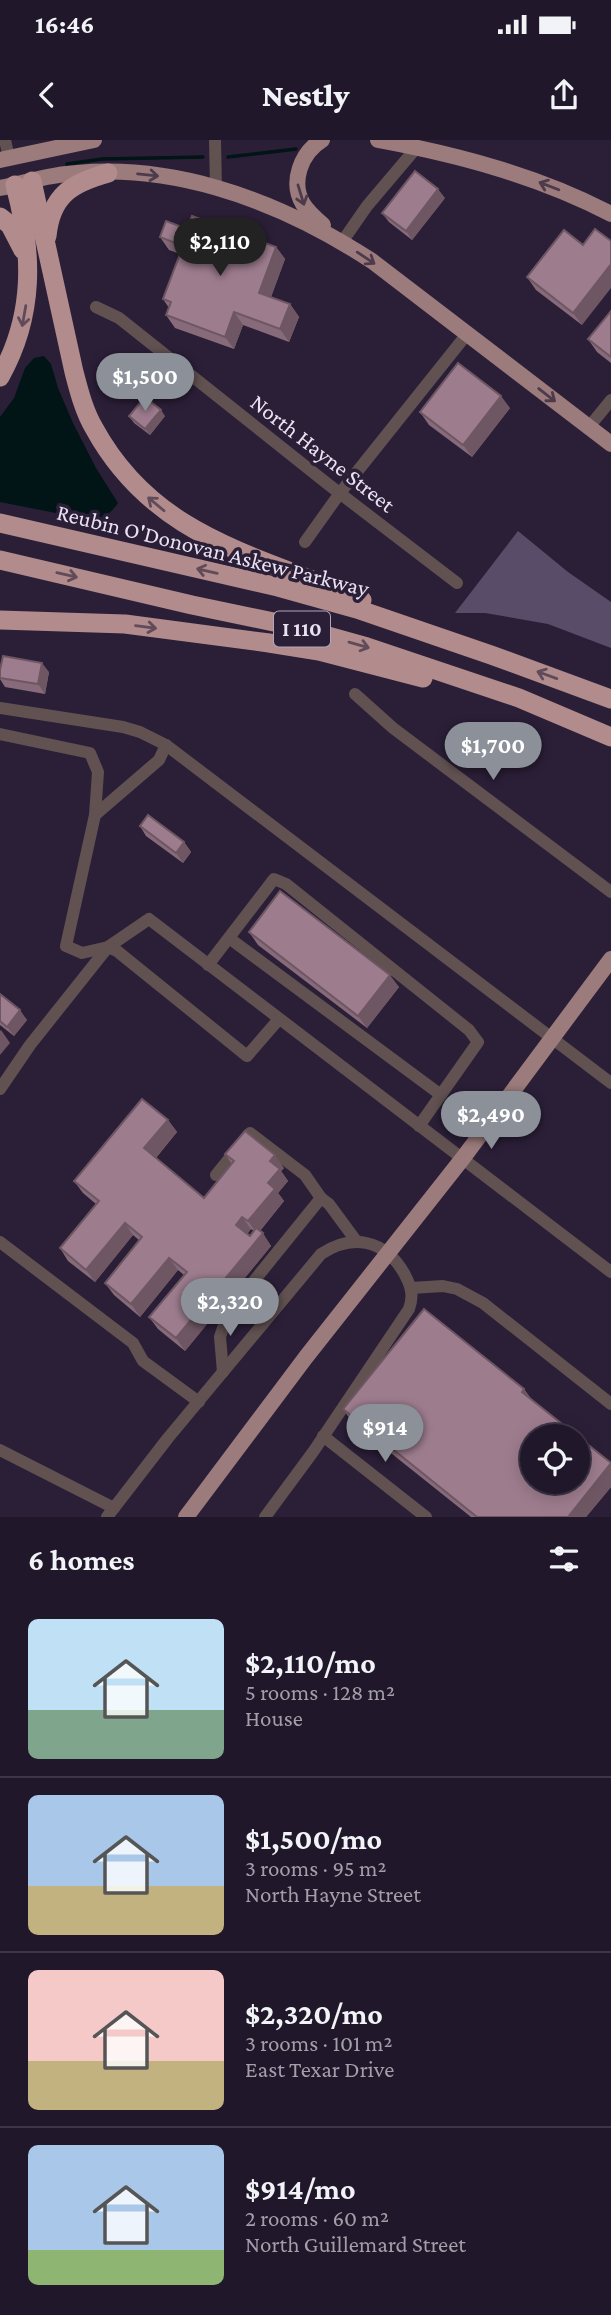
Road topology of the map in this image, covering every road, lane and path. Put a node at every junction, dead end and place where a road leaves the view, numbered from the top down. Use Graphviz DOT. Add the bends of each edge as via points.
graph roads {
  1 [pos="5,140"];
  2 [pos="94,140"];
  3 [pos="215,140"];
  4 [pos="322,140"];
  5 [pos="379,140"];
  6 [pos="25,147"];
  7 [pos="417,147"];
  8 [pos="4,159"];
  9 [pos="108,173"];
  10 [pos="16,185"];
  11 [pos="216,187"];
  12 [pos="611,214"];
  13 [pos="0,217"];
  14 [pos="342,242"];
  15 [pos="46,247"];
  16 [pos="28,276"];
  17 [pos="96,307"];
  18 [pos="467,334"];
  19 [pos="0,377"];
  20 [pos="611,400"];
  21 [pos="589,427"];
  22 [pos="611,444"];
  23 [pos="340,493"];
  24 [pos="0,523"];
  25 [pos="305,542"];
  26 [pos="0,560"];
  27 [pos="457,583"];
  28 [pos="0,620"];
  29 [pos="391,621"];
  30 [pos="355,695"];
  31 [pos="611,699"];
  32 [pos="0,708"];
  33 [pos="0,734"];
  34 [pos="603,734"];
  35 [pos="166,745"];
  36 [pos="95,815"];
  37 [pos="611,892"];
  38 [pos="229,938"];
  39 [pos="108,947"];
  40 [pos="611,959"];
  41 [pos="208,965"];
  42 [pos="279,1018"];
  43 [pos="551,1038"];
  44 [pos="611,1083"];
  45 [pos="0,1089"];
  46 [pos="441,1095"];
  47 [pos="419,1126"];
  48 [pos="463,1158"];
  49 [pos="216,1175"];
  50 [pos="321,1198"];
  51 [pos="0,1242"];
  52 [pos="357,1242"];
  53 [pos="388,1252"];
  54 [pos="611,1272"];
  55 [pos="411,1288"];
  56 [pos="223,1372"];
  57 [pos="199,1402"];
  58 [pos="611,1404"];
  59 [pos="323,1436"];
  60 [pos="0,1450"];
  61 [pos="110,1512"];
  62 [pos="186,1517"];
  63 [pos="265,1517"];
  64 [pos="426,1517"];
  1 -- 8 [label="street"];
  2 -- 6 [label="main road"];
  3 -- 11 [label="street"];
  4 -- 14 [label="main road, one-way" via="303,159 298,192 311,215"];
  5 -- 7 [label="main road"];
  6 -- 8 [label="main road"];
  6 -- 10 [label="main road"];
  12 -- 7 [label="main road, one-way" via="519,175"];
  7 -- 14 [label="street"];
  8 -- 10 [label="main road"];
  9 -- 10 [label="main road"];
  9 -- 11 [label="main road, one-way"];
  9 -- 15 [label="highway" via="85,179 65,193 48,223"];
  10 -- 15 [label="highway"];
  10 -- 16 [label="highway" via="27,240"];
  11 -- 14 [label="main road" via="285,212"];
  13 -- 16 [label="highway" via="18,238"];
  14 -- 18 [label="main road, one-way"];
  29 -- 15 [label="highway, one-way" via="361,599 215,541 169,514 138,488 93,426 82,398"];
  16 -- 19 [label="highway, one-way" via="20,336"];
  17 -- 23 [label="street, North Hayne Street" via="119,318"];
  18 -- 21 [label="main road, one-way"];
  18 -- 23 [label="street"];
  20 -- 21 [label="street"];
  21 -- 22 [label="main road"];
  23 -- 25 [label="street"];
  23 -- 27 [label="street, North Hayne Street"];
  29 -- 24 [label="highway, Reubin O'Donovan Askew Parkway / I 110, one-way" via="278,587"];
  26 -- 34 [label="highway, I 110, one-way" via="367,647 519,698"];
  28 -- 34 [label="highway, one-way" via="125,624 320,652"];
  31 -- 29 [label="highway, Reubin O'Donovan Askew Parkway / I 110, one-way"];
  30 -- 37 [label="street"];
  32 -- 35 [label="street" via="123,727"];
  33 -- 36 [label="street" via="90,753 98,772"];
  35 -- 36 [label="street" via="159,760"];
  35 -- 43 [label="street"];
  36 -- 39 [label="street" via="66,946 82,953"];
  38 -- 41 [label="street"];
  38 -- 46 [label="street"];
  38 -- 46 [label="street" via="274,879 286,884 469,1030 478,1042"];
  39 -- 41 [label="street" via="149,919"];
  39 -- 42 [label="street" via="247,1056"];
  39 -- 45 [label="street"];
  40 -- 43 [label="main road"];
  41 -- 42 [label="street"];
  42 -- 47 [label="street"];
  43 -- 44 [label="street"];
  43 -- 48 [label="main road"];
  46 -- 47 [label="street"];
  47 -- 48 [label="street"];
  48 -- 53 [label="main road"];
  48 -- 54 [label="street"];
  49 -- 50 [label="street" via="250,1133 305,1175"];
  50 -- 52 [label="street"];
  50 -- 56 [label="street" via="228,1313 220,1337"];
  51 -- 57 [label="street" via="133,1343 143,1360"];
  52 -- 53 [label="street"];
  52 -- 56 [label="street" via="321,1254"];
  53 -- 55 [label="street"];
  53 -- 62 [label="main road"];
  55 -- 58 [label="street" via="443,1286 483,1303"];
  55 -- 59 [label="street" via="410,1309"];
  56 -- 57 [label="street"];
  57 -- 61 [label="street"];
  59 -- 63 [label="street"];
  59 -- 64 [label="street"];
  60 -- 61 [label="street"];
}
